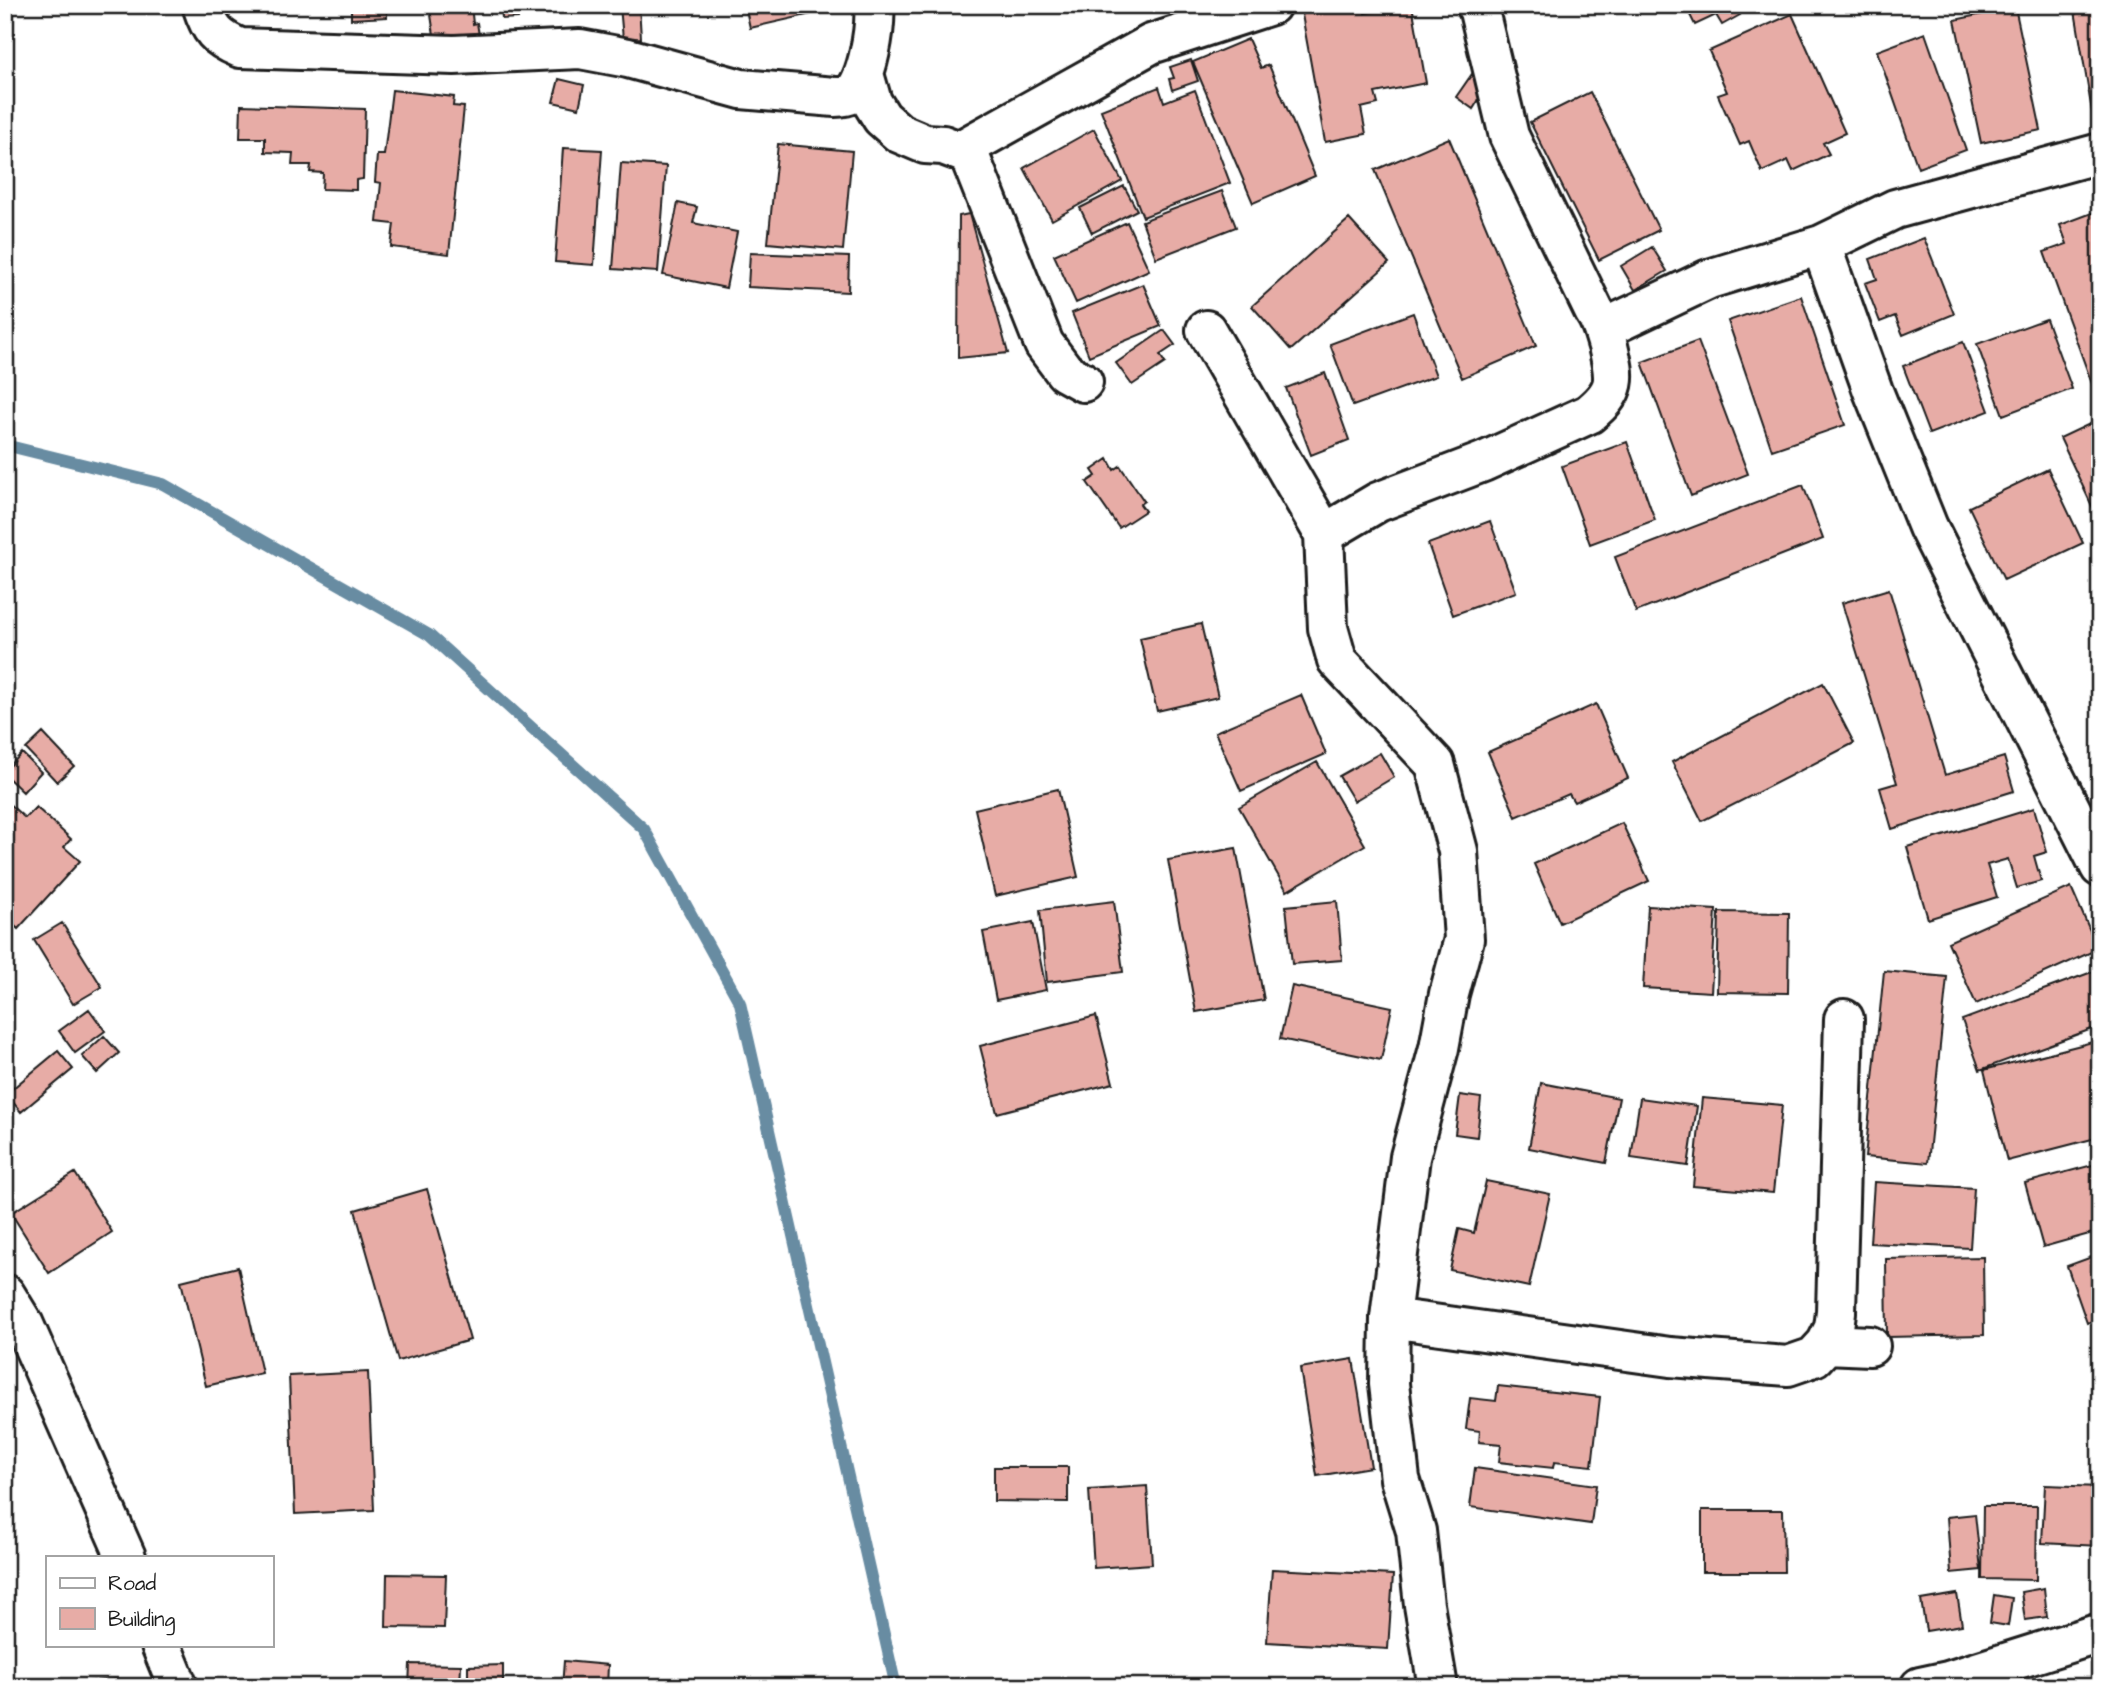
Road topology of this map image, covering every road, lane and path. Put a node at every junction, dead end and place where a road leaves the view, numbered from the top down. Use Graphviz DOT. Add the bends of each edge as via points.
graph roads {
  1 [pos="202,5"];
  2 [pos="874,5"];
  3 [pos="1271,5"];
  4 [pos="1476,5"];
  5 [pos="864,74"];
  6 [pos="966,147"];
  7 [pos="2100,153"];
  8 [pos="1821,244"];
  9 [pos="1601,320"];
  10 [pos="1206,330"];
  11 [pos="1083,382"];
  12 [pos="1324,534"];
  13 [pos="2100,867"];
  14 [pos="1844,1019"];
  15 [pos="5,1294"];
  16 [pos="1390,1318"];
  17 [pos="1826,1343"];
  18 [pos="1870,1346"];
  19 [pos="126,1556"];
  20 [pos="2100,1633"];
  21 [pos="161,1646"];
  22 [pos="1939,1685"];
  23 [pos="178,1687"];
  24 [pos="1438,1687"];
  1 -- 5 [label="street" via="208,23 223,41 240,48 454,55 580,49 741,89 835,97 849,96"];
  2 -- 5 [label="street"];
  3 -- 6 [label="street" via="1150,44"];
  4 -- 9 [label="street" via="1509,136"];
  5 -- 6 [label="street" via="872,102 899,132 925,144 962,152"];
  6 -- 11 [label="street" via="1044,344 1065,372"];
  7 -- 8 [label="street" via="1895,209"];
  8 -- 9 [label="street" via="1709,279 1612,325"];
  8 -- 13 [label="street" via="1928,527"];
  9 -- 12 [label="street" via="1615,374 1611,391 1589,414 1378,502"];
  10 -- 12 [label="street"];
  12 -- 16 [label="street" via="1328,628 1338,660 1435,764 1458,850 1464,939 1410,1157"];
  14 -- 17 [label="street" via="1836,1312"];
  15 -- 19 [label="street" via="24,1325"];
  16 -- 17 [label="street" via="1670,1357 1788,1366 1814,1357"];
  16 -- 24 [label="street" via="1389,1384 1400,1479 1416,1531"];
  17 -- 18 [label="street"];
  20 -- 22 [label="street"];
  21 -- 23 [label="street"];
}
